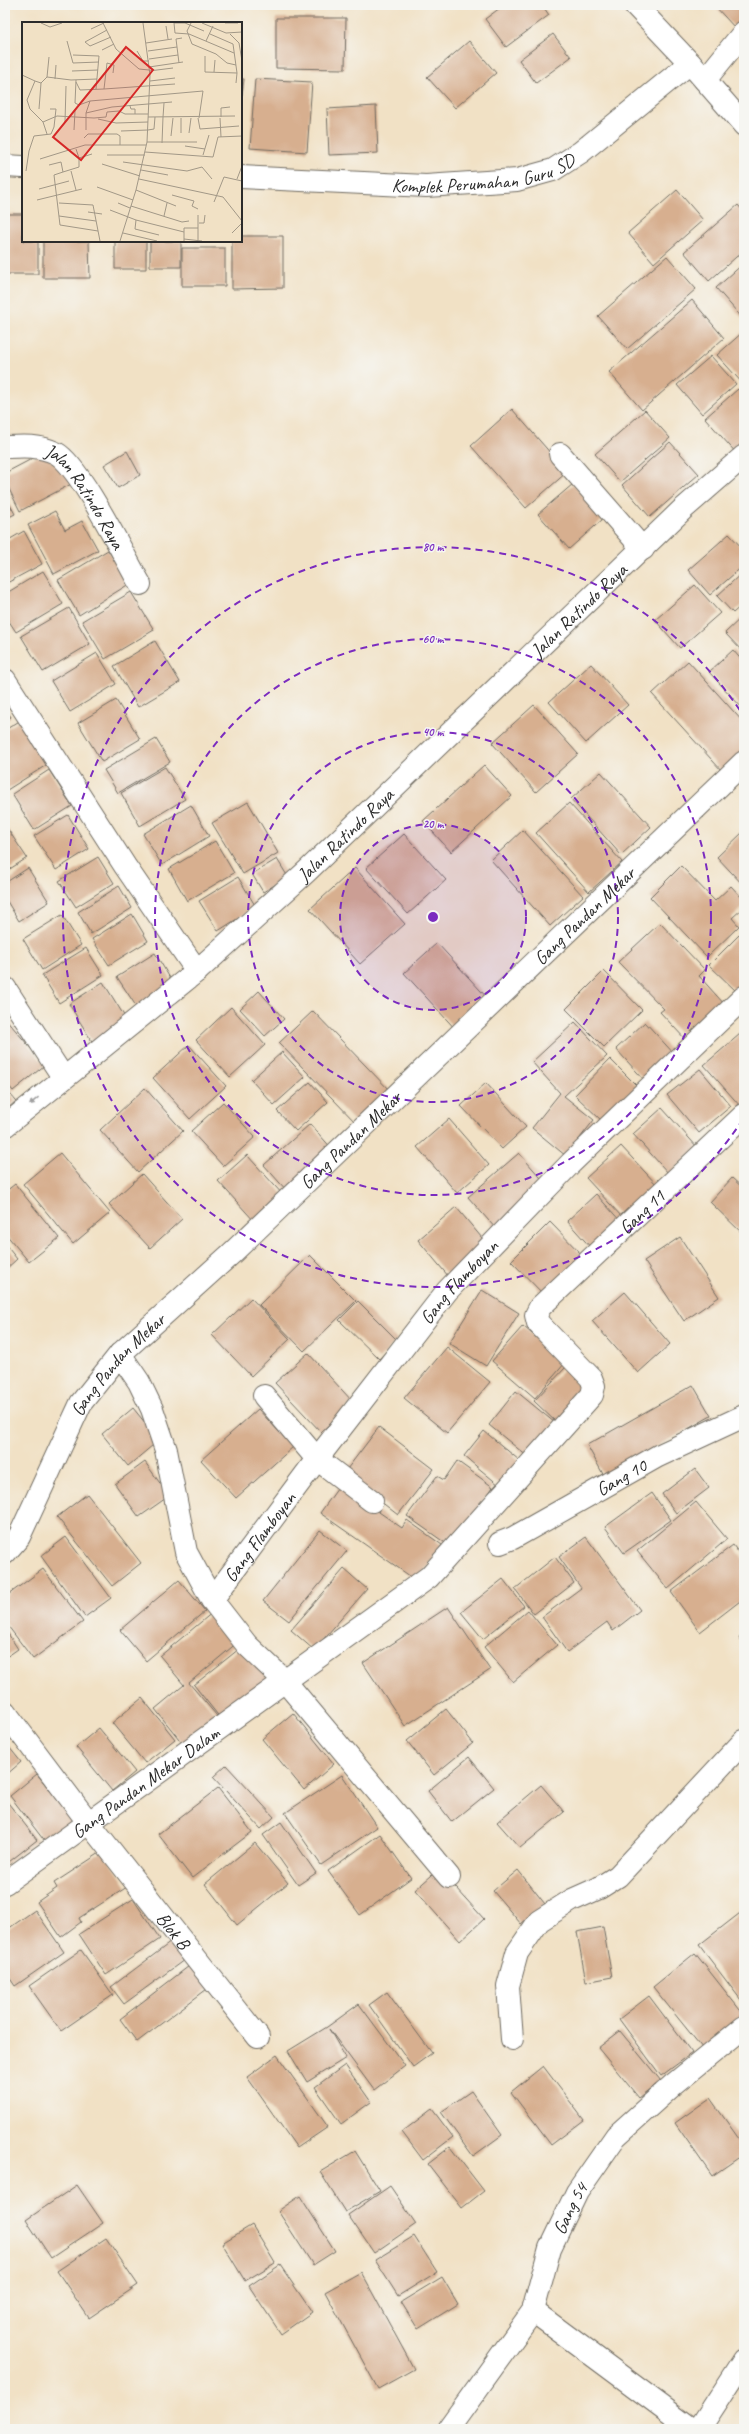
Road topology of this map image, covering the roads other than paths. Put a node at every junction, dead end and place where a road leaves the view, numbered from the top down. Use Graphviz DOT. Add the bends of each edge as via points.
graph roads {
  1 [pos="640,7"];
  2 [pos="744,32"];
  3 [pos="690,63"];
  4 [pos="705,80"];
  5 [pos="744,125"];
  6 [pos="5,166"];
  7 [pos="22,167"];
  8 [pos="242,177"];
  9 [pos="5,446"];
  10 [pos="560,454"];
  11 [pos="744,456"];
  12 [pos="643,549"];
  13 [pos="140,584"];
  14 [pos="5,680"];
  15 [pos="744,762"];
  16 [pos="197,971"];
  17 [pos="5,988"];
  18 [pos="744,997"];
  19 [pos="63,1077"];
  20 [pos="744,1115"];
  21 [pos="5,1126"];
  22 [pos="540,1308"];
  23 [pos="120,1354"];
  24 [pos="264,1396"];
  25 [pos="744,1416"];
  26 [pos="317,1458"];
  27 [pos="372,1501"];
  28 [pos="500,1542"];
  29 [pos="5,1553"];
  30 [pos="212,1600"];
  31 [pos="284,1680"];
  32 [pos="5,1712"];
  33 [pos="744,1741"];
  34 [pos="89,1823"];
  35 [pos="449,1877"];
  36 [pos="5,1883"];
  37 [pos="744,2027"];
  38 [pos="258,2037"];
  39 [pos="512,2040"];
  40 [pos="533,2311"];
  41 [pos="744,2360"];
  42 [pos="448,2429"];
  43 [pos="692,2429"];
  44 [pos="699,2429"];
  1 -- 3 [label="main road"];
  2 -- 4 [label="main road"];
  3 -- 4 [label="main road"];
  3 -- 8 [label="main road, Komplek Perumahan Guru SD" via="581,152 553,170 516,180 426,186"];
  4 -- 5 [label="main road"];
  6 -- 7 [label="main road"];
  9 -- 13 [label="main road, Jalan Ratindo Raya" via="37,446 57,454 76,472"];
  10 -- 12 [label="main road"];
  11 -- 12 [label="main road, Jalan Ratindo Raya"];
  12 -- 16 [label="main road, Jalan Ratindo Raya" via="306,872"];
  14 -- 16 [label="main road" via="125,866"];
  15 -- 23 [label="main road, Gang Pandan Mekar" via="243,1242"];
  16 -- 19 [label="main road, Jalan Ratindo Raya"];
  17 -- 19 [label="main road"];
  18 -- 26 [label="main road, Gang Flamboyan" via="571,1163 447,1291"];
  19 -- 21 [label="main road, Jalan Ratindo Raya, one-way"];
  20 -- 22 [label="main road, Gang 11"];
  22 -- 31 [label="main road, Gang Pandan Mekar Dalam" via="536,1315 538,1323 591,1378 594,1386 592,1395 429,1576"];
  23 -- 29 [label="main road, Gang Pandan Mekar" via="81,1403 19,1537"];
  23 -- 30 [label="main road" via="139,1382 152,1409 166,1450 186,1552"];
  24 -- 26 [label="main road"];
  25 -- 28 [label="main road, Gang 10" via="658,1456 513,1538"];
  26 -- 27 [label="main road"];
  26 -- 30 [label="main road, Gang Flamboyan"];
  30 -- 31 [label="main road" via="247,1645"];
  31 -- 34 [label="main road, Gang Pandan Mekar Dalam"];
  31 -- 35 [label="main road"];
  32 -- 34 [label="main road, Blok B"];
  33 -- 39 [label="main road" via="618,1876 539,1921 517,1953 508,1986"];
  34 -- 36 [label="main road, Gang Pandan Mekar Dalam"];
  34 -- 38 [label="main road, Blok B"];
  37 -- 40 [label="main road, Gang 54" via="616,2136 577,2192 553,2241"];
  40 -- 42 [label="main road, Gang 54"];
  40 -- 43 [label="main road"];
  41 -- 44 [label="main road"];
}
